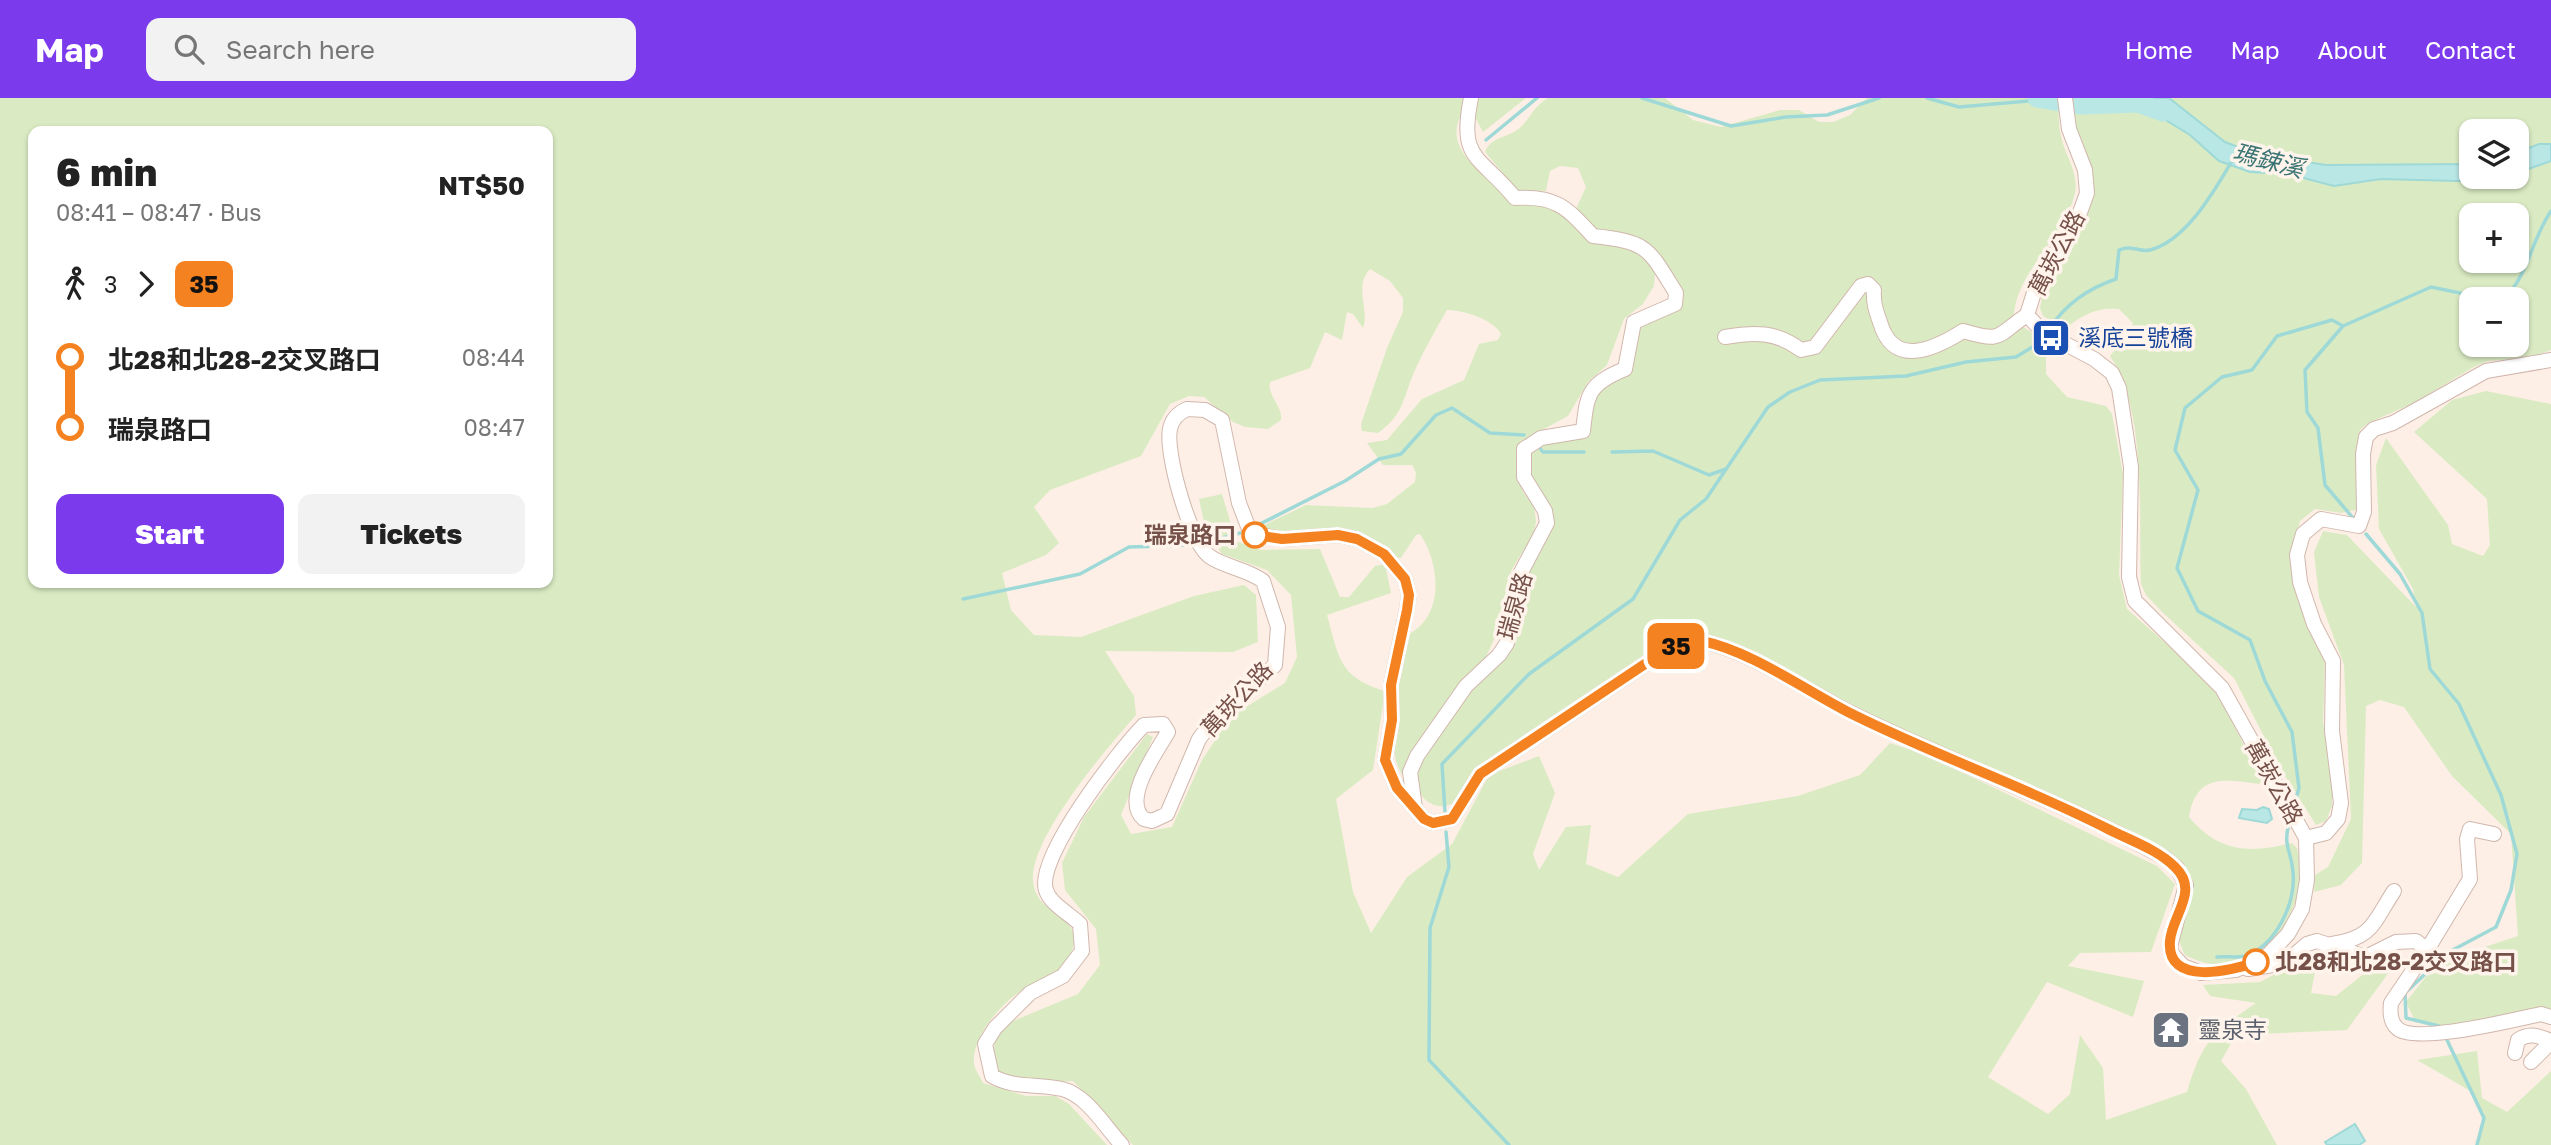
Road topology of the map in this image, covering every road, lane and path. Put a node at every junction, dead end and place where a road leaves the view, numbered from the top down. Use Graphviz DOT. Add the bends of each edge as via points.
graph roads {
  1 [pos="1471,98"];
  2 [pos="2064,98"];
  3 [pos="2026,315"];
  4 [pos="1725,337"];
  5 [pos="2551,359"];
  6 [pos="1415,809"];
  7 [pos="2494,834"];
  8 [pos="2306,838"];
  9 [pos="2393,891"];
  10 [pos="2332,944"];
  11 [pos="2427,950"];
  12 [pos="2236,970"];
  13 [pos="2551,1017"];
  14 [pos="2551,1042"];
  15 [pos="2515,1053"];
  16 [pos="2531,1062"];
  17 [pos="1122,1145"];
  1 -- 6 [label="street, 瑞泉路" via="1467,142 1515,198 1552,200 1570,211 1593,236 1628,239 1649,249 1676,293 1675,304 1634,322 1625,369 1595,384 1587,400 1583,431 1541,438 1524,449 1524,477 1545,511 1547,523 1517,580 1507,643 1466,686 1417,756 1410,772"];
  2 -- 3 [label="street, 萬崁公路" via="2087,193 2078,218 2038,280"];
  3 -- 4 [label="street" via="2000,338 1963,331 1935,347 1896,349 1885,339 1874,290 1868,284 1861,286 1815,347 1801,350 1786,339 1757,331"];
  3 -- 8 [label="street, 萬崁公路" via="2048,335 2112,373 2119,388 2131,467 2129,577 2135,601 2222,688"];
  5 -- 8 [label="street" via="2486,371 2374,429 2366,437 2364,512 2359,526 2320,519 2303,534 2297,555 2300,582 2333,661 2332,731 2342,803 2338,819 2326,833"];
  6 -- 12 [label="street, 萬崁公路" via="1433,823 1452,819 1480,774 1663,652 1686,641 1702,641 1800,683 1861,718 2052,802 2165,858 2183,876 2186,890 2170,939 2172,954 2188,970"];
  6 -- 17 [label="street, 萬崁公路" via="1397,788 1385,760 1392,720 1391,685 1409,595 1405,579 1384,554 1357,539 1338,535 1282,539 1255,534 1240,503 1222,420 1199,409 1180,412 1170,426 1169,452 1200,545 1210,556 1263,581 1278,627 1275,665 1199,739 1167,814 1161,818 1144,819 1136,802 1143,776 1168,732 1163,724 1144,725 1096,782 1049,862 1044,881 1050,899 1080,924 1082,951 1063,976 1030,993 985,1044 992,1076 1020,1087 1063,1089 1076,1095"];
  7 -- 11 [label="street" via="2470,829 2466,839 2470,879"];
  8 -- 12 [label="street, 萬崁公路" via="2307,880 2295,923 2268,955"];
  9 -- 10 [label="street" via="2366,933 2356,940"];
  10 -- 11 [label="street" via="2366,957 2396,942 2416,941"];
  10 -- 12 [label="street" via="2317,941 2286,963"];
  11 -- 13 [label="street" via="2391,1003 2389,1012 2397,1028 2406,1033 2463,1031 2541,1014"];
  14 -- 15 [label="street" via="2540,1036 2523,1036"];
  14 -- 16 [label="street"];
}
